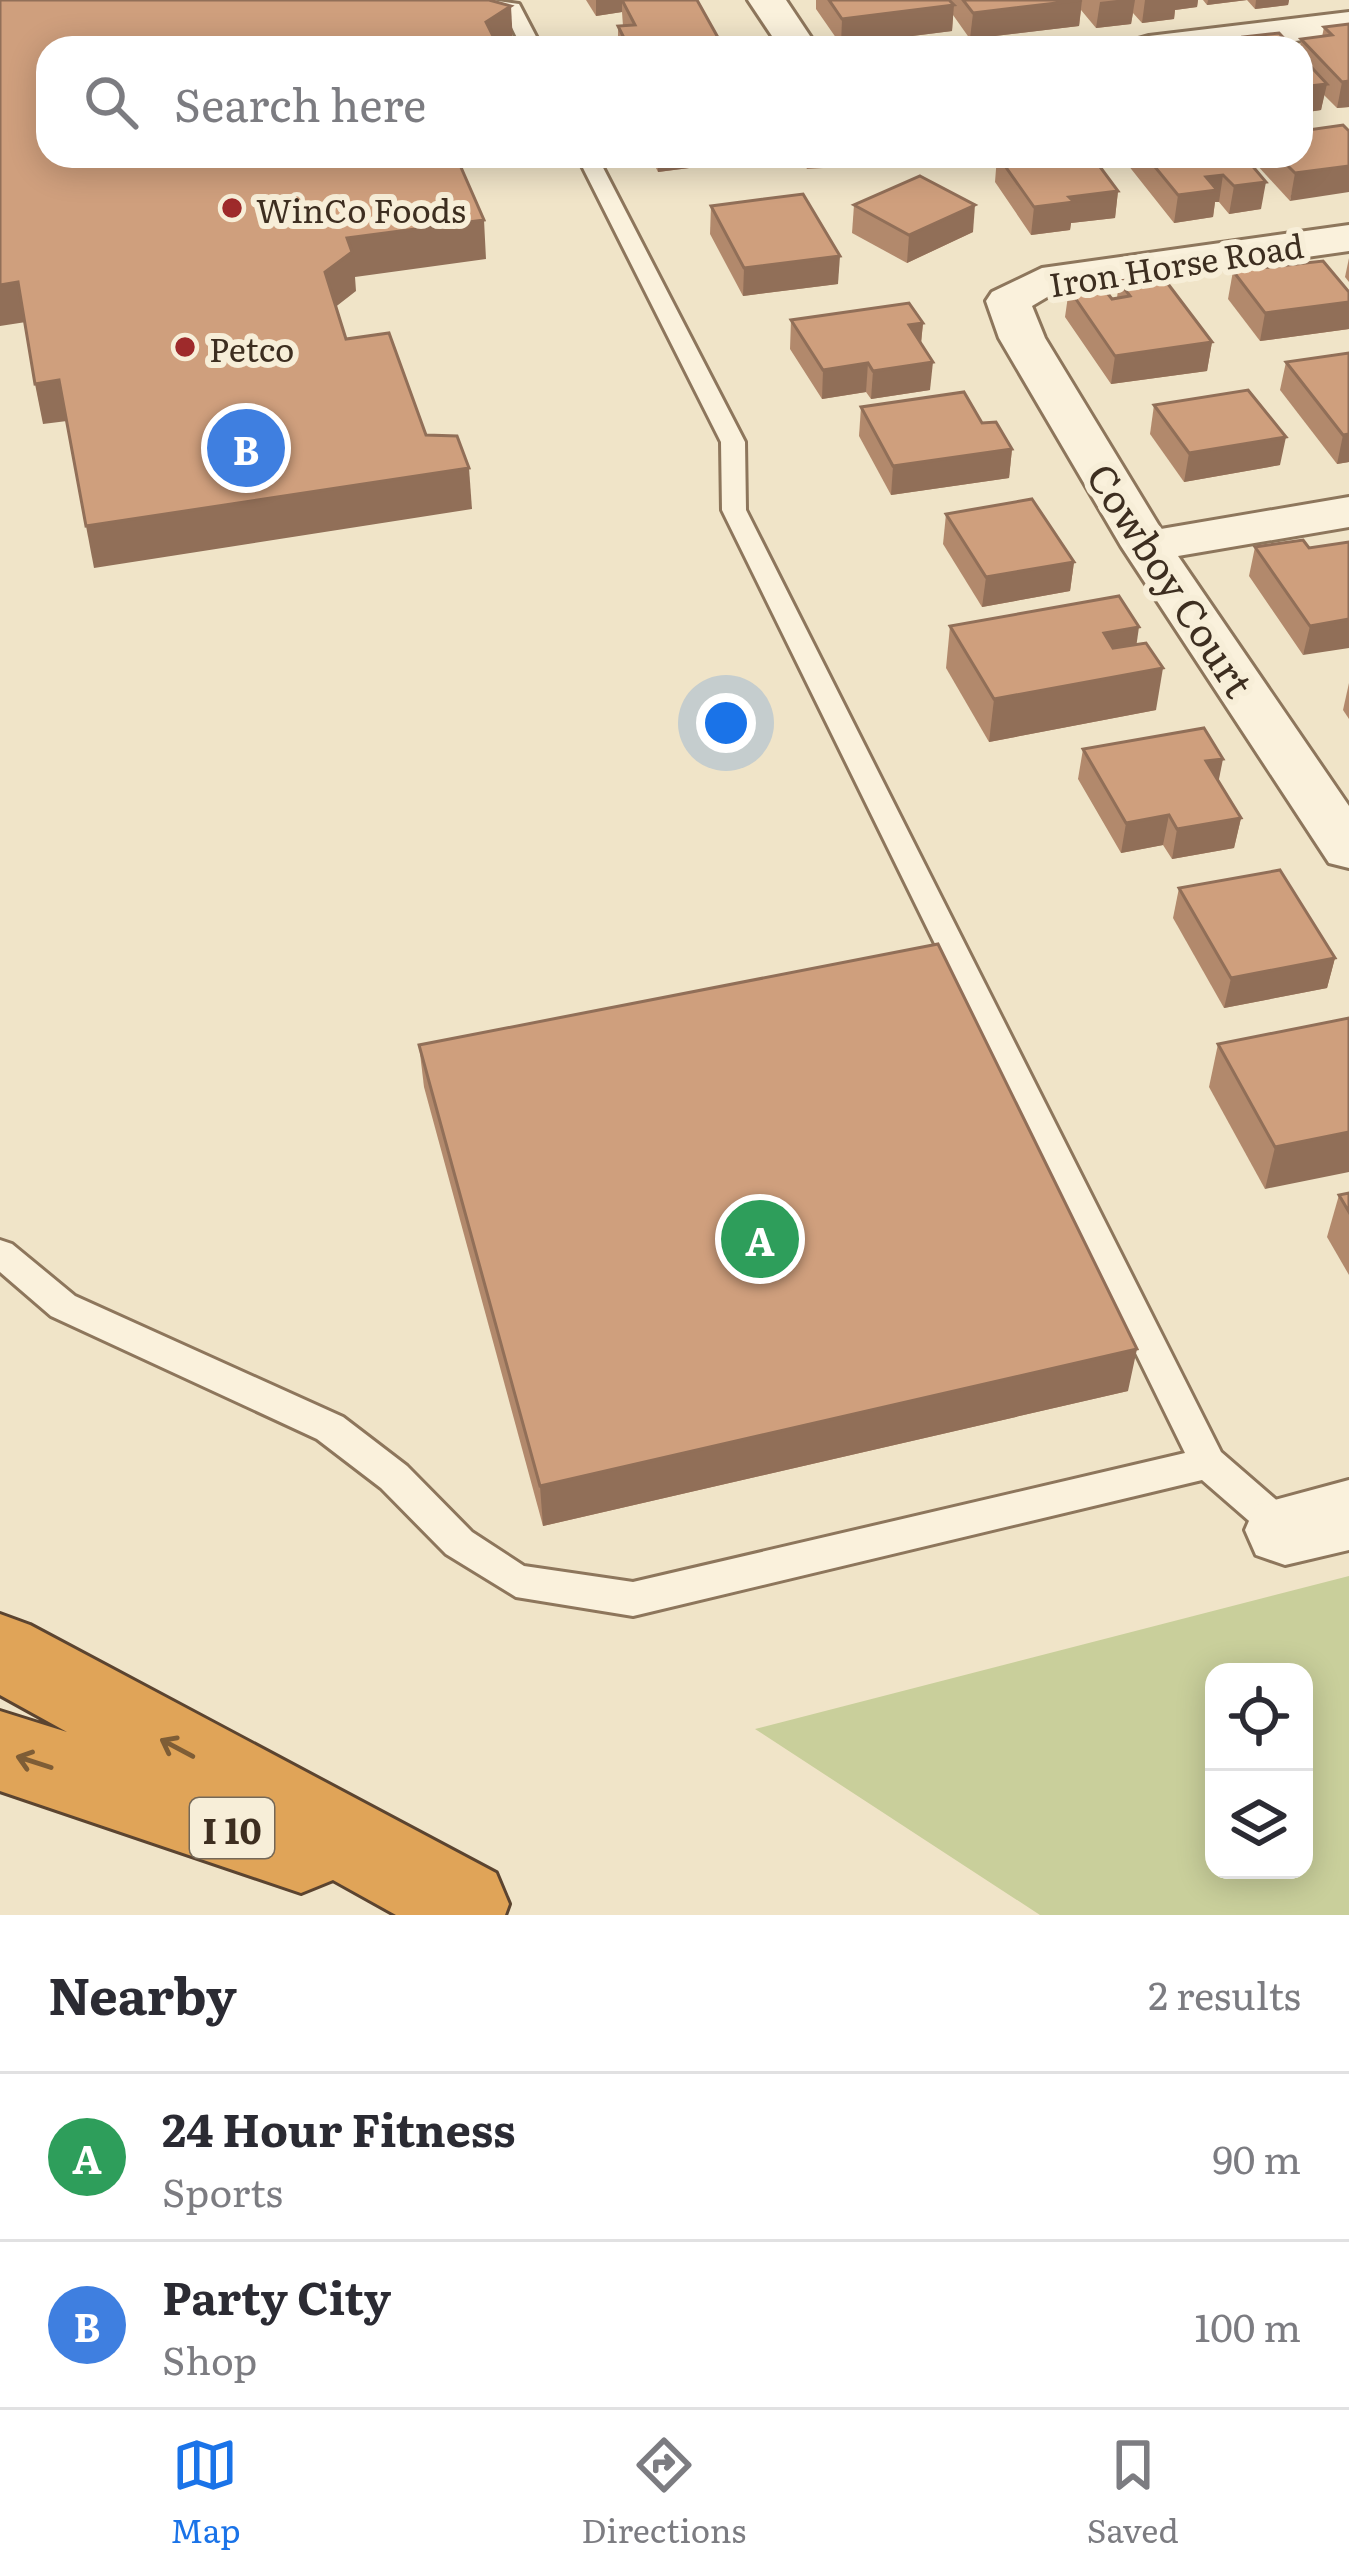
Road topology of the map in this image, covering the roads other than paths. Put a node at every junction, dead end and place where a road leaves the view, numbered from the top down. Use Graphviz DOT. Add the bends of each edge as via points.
graph roads {
  1 [pos="500,0"];
  2 [pos="767,0"];
  3 [pos="1349,23"];
  4 [pos="526,36"];
  5 [pos="791,36"];
  6 [pos="1245,36"];
  7 [pos="593,168"];
  8 [pos="1349,238"];
  9 [pos="1008,302"];
  10 [pos="1349,512"];
  11 [pos="1146,546"];
  12 [pos="1349,849"];
  13 [pos="0,1253"];
  14 [pos="1208,1462"];
  15 [pos="1317,1522"];
  16 [pos="0,1652"];
  17 [pos="0,1751"];
  18 [pos="475,1910"];
  1 -- 4 [label="lane"];
  2 -- 5 [label="street"];
  3 -- 6 [label="street"];
  7 -- 14 [label="lane" via="733,442 734,510"];
  8 -- 9 [label="street, Iron Horse Road" via="1042,281"];
  9 -- 11 [label="street, Cowboy Court"];
  10 -- 11 [label="street"];
  11 -- 12 [label="street, Cowboy Court"];
  13 -- 14 [label="lane" via="63,1306 330,1428 394,1477 459,1544 516,1581 633,1599"];
  14 -- 15 [label="lane"];
  18 -- 16 [label="highway, one-way"];
  18 -- 17 [label="highway, I 10, one-way"];
}
